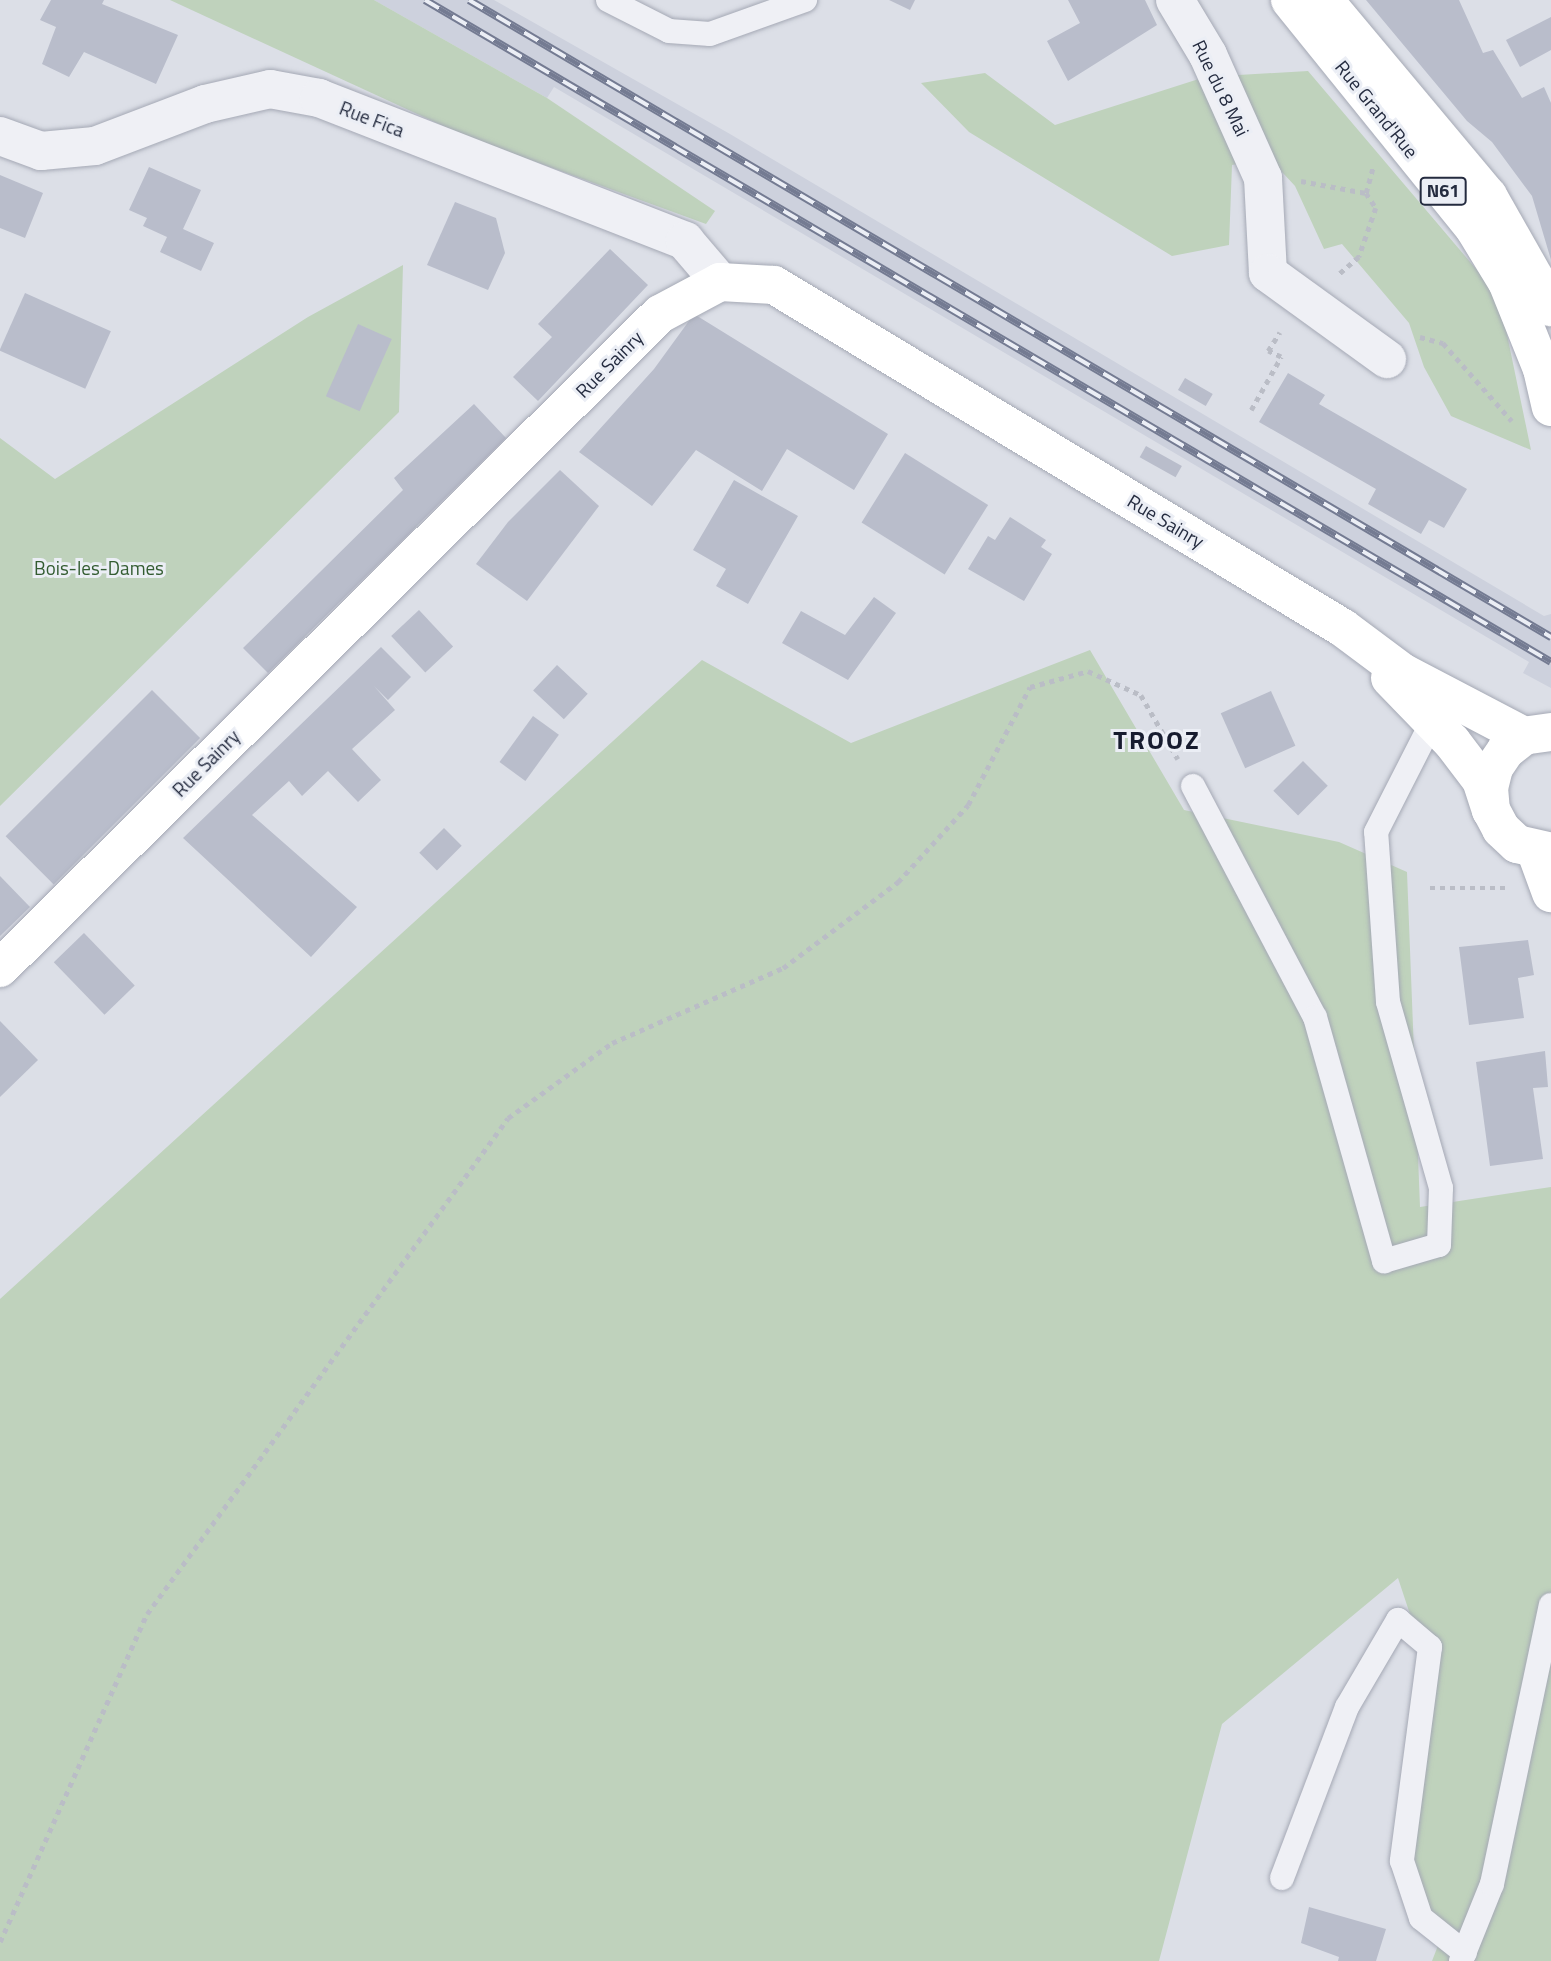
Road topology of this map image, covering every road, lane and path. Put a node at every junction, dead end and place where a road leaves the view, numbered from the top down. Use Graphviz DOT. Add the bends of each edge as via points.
graph roads {
  1 [pos="608,0"];
  2 [pos="805,0"];
  3 [pos="1175,0"];
  4 [pos="1290,0"];
  5 [pos="1324,0"];
  6 [pos="0,136"];
  7 [pos="1306,182"];
  8 [pos="1359,257"];
  9 [pos="720,282"];
  10 [pos="1301,297"];
  11 [pos="1551,307"];
  12 [pos="1387,359"];
  13 [pos="1251,411"];
  14 [pos="1535,415"];
  15 [pos="1343,628"];
  16 [pos="1432,722"];
  17 [pos="1543,731"];
  18 [pos="1193,786"];
  19 [pos="1491,810"];
  20 [pos="1544,852"];
  21 [pos="1430,888"];
  22 [pos="1492,888"];
  23 [pos="1551,893"];
  24 [pos="0,968"];
  25 [pos="1551,1605"];
  26 [pos="1282,1878"];
  27 [pos="0,1942"];
  28 [pos="1463,1957"];
  1 -- 2 [label="lane" via="668,31 710,34"];
  3 -- 10 [label="street, Rue du 8 Mai" via="1208,55 1263,178 1268,274"];
  4 -- 14 [label="street, Rue Grand'Rue / N61" via="1474,228 1507,282 1542,369"];
  5 -- 11 [label="street, Rue Grand'Rue / N61" via="1488,196"];
  6 -- 9 [label="street, Rue Fica" via="41,151 95,146 205,104 270,89 318,98 685,241"];
  7 -- 8 [label="path" via="1366,193 1376,208"];
  9 -- 15 [label="street, Rue Sainry" via="774,285"];
  9 -- 24 [label="street, Rue Sainry" via="660,314"];
  10 -- 12 [label="street"];
  10 -- 13 [label="path" via="1268,351 1281,357"];
  12 -- 14 [label="path" via="1414,336 1443,343 1510,419"];
  15 -- 16 [label="street, Rue Sainry"];
  15 -- 17 [label="street, Rue Sainry" via="1402,672"];
  16 -- 18 [label="lane" via="1376,832 1388,1002 1441,1188 1439,1245 1384,1261 1315,1017"];
  16 -- 19 [label="street, Rue Sainry" via="1481,780"];
  17 -- 19 [label="street" via="1506,750 1494,768 1489,788"];
  18 -- 27 [label="path" via="1141,695 1088,671 1030,687 968,805 898,881 783,968 612,1042 508,1118 147,1614"];
  19 -- 20 [label="street" via="1501,829 1517,844"];
  20 -- 23 [label="street"];
  21 -- 22 [label="path"];
  25 -- 28 [label="lane" via="1492,1884"];
  26 -- 28 [label="lane" via="1347,1707 1398,1620 1430,1647 1402,1861 1421,1918"];
}
